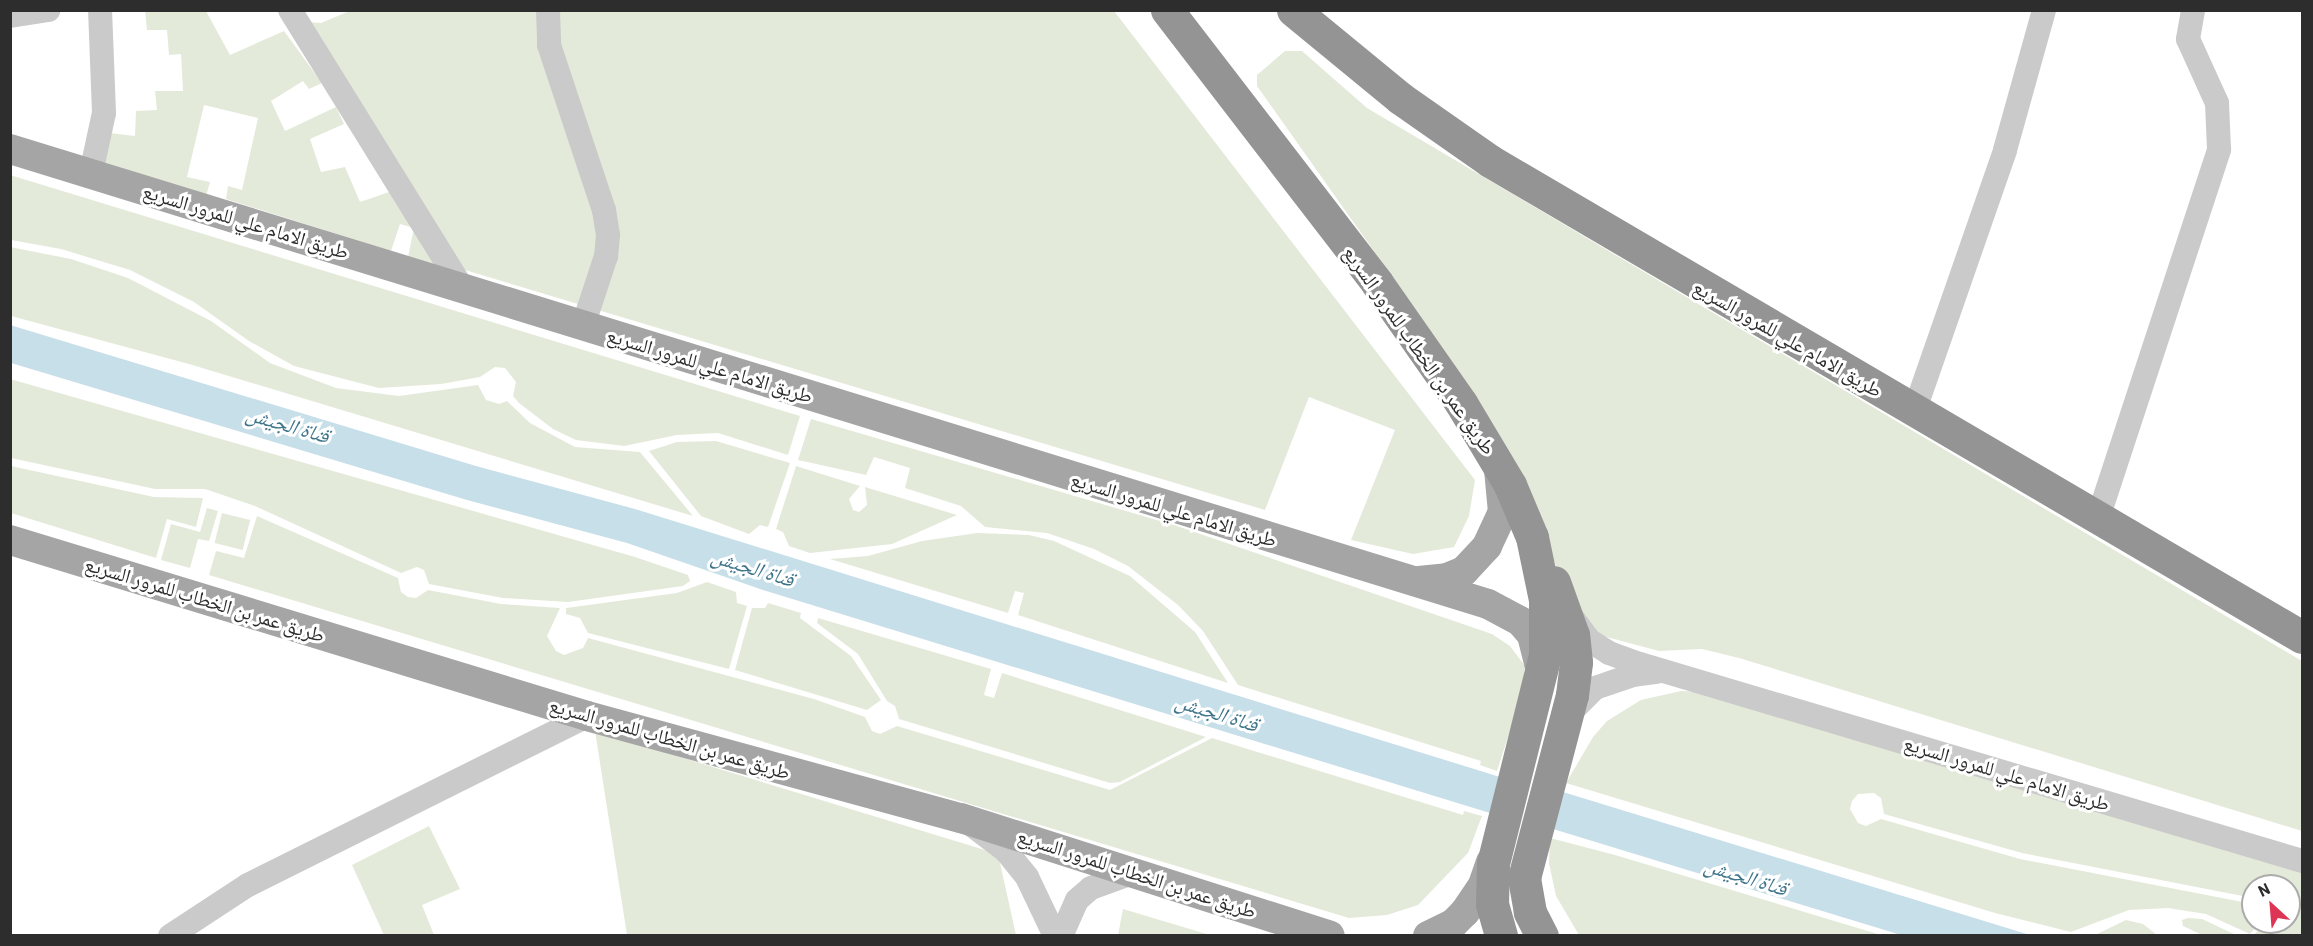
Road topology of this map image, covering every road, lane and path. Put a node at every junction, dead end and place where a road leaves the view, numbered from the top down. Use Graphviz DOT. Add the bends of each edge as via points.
graph roads {
  1 [pos="49,10"];
  2 [pos="100,10"];
  3 [pos="290,10"];
  4 [pos="548,10"];
  5 [pos="1293,10"];
  6 [pos="2044,10"];
  7 [pos="2193,10"];
  8 [pos="10,16"];
  9 [pos="1176,17"];
  10 [pos="10,149"];
  11 [pos="91,173"];
  12 [pos="462,287"];
  13 [pos="584,326"];
  14 [pos="1914,412"];
  15 [pos="1495,458"];
  16 [pos="1522,511"];
  17 [pos="2098,518"];
  18 [pos="10,540"];
  19 [pos="1410,582"];
  20 [pos="1561,599"];
  21 [pos="2302,636"];
  22 [pos="1671,673"];
  23 [pos="1539,685"];
  24 [pos="587,716"];
  25 [pos="1566,720"];
  26 [pos="961,818"];
  27 [pos="1500,835"];
  28 [pos="2302,861"];
  29 [pos="1135,872"];
  30 [pos="170,936"];
  31 [pos="1055,936"];
  32 [pos="1061,936"];
  33 [pos="1330,936"];
  34 [pos="1428,936"];
  35 [pos="1501,936"];
  36 [pos="1542,936"];
  1 -- 8 [label="street"];
  2 -- 11 [label="street" via="104,113"];
  3 -- 12 [label="street"];
  4 -- 13 [label="street" via="549,45 604,210 608,236 606,256"];
  5 -- 14 [label="highway, طريق الامام علي للمرور السريع" via="1400,98 1490,161"];
  6 -- 14 [label="street" via="2005,150"];
  7 -- 17 [label="street" via="2188,39 2217,103 2219,149"];
  9 -- 15 [label="highway, طريق عمر بن الخطاب للمرور السريع" via="1377,283"];
  10 -- 11 [label="main road, طريق الامام علي للمرور السريع"];
  11 -- 12 [label="main road, طريق الامام علي للمرور السريع"];
  12 -- 13 [label="main road, طريق الامام علي للمرور السريع"];
  13 -- 19 [label="main road, طريق الامام علي للمرور السريع"];
  14 -- 17 [label="highway, طريق الامام علي للمرور السريع"];
  15 -- 16 [label="highway, طريق عمر بن الخطاب للمرور السريع"];
  15 -- 19 [label="main road, طريق الامام علي للمرور السريع" via="1503,479 1503,512 1487,546 1464,571 1432,581"];
  16 -- 20 [label="highway"];
  16 -- 23 [label="highway, طريق عمر بن الخطاب للمرور السريع" via="1541,566 1545,600 1546,643"];
  17 -- 21 [label="highway, طريق الامام علي للمرور السريع"];
  18 -- 24 [label="main road, طريق عمر بن الخطاب للمرور السريع"];
  19 -- 23 [label="main road, طريق الامام علي للمرور السريع" via="1488,604 1520,621 1538,648"];
  20 -- 22 [label="street, طريق الامام علي للمرور السريع" via="1590,641 1609,653"];
  20 -- 25 [label="highway" via="1575,651 1575,678"];
  22 -- 25 [label="street" via="1632,675 1595,688"];
  22 -- 28 [label="street, طريق الامام علي للمرور السريع"];
  23 -- 27 [label="highway, طريق عمر بن الخطاب للمرور السريع"];
  24 -- 26 [label="main road, طريق عمر بن الخطاب للمرور السريع"];
  24 -- 30 [label="street" via="248,885"];
  25 -- 36 [label="highway" via="1524,878 1525,895"];
  26 -- 29 [label="main road, طريق عمر بن الخطاب للمرور السريع"];
  26 -- 31 [label="street" via="1006,851 1027,877"];
  27 -- 34 [label="main road, طريق عمر بن الخطاب للمرور السريع" via="1475,900 1453,924"];
  27 -- 35 [label="highway, طريق عمر بن الخطاب للمرور السريع" via="1490,884"];
  29 -- 32 [label="street" via="1110,878 1077,900"];
  29 -- 33 [label="main road, طريق عمر بن الخطاب للمرور السريع"];
}
